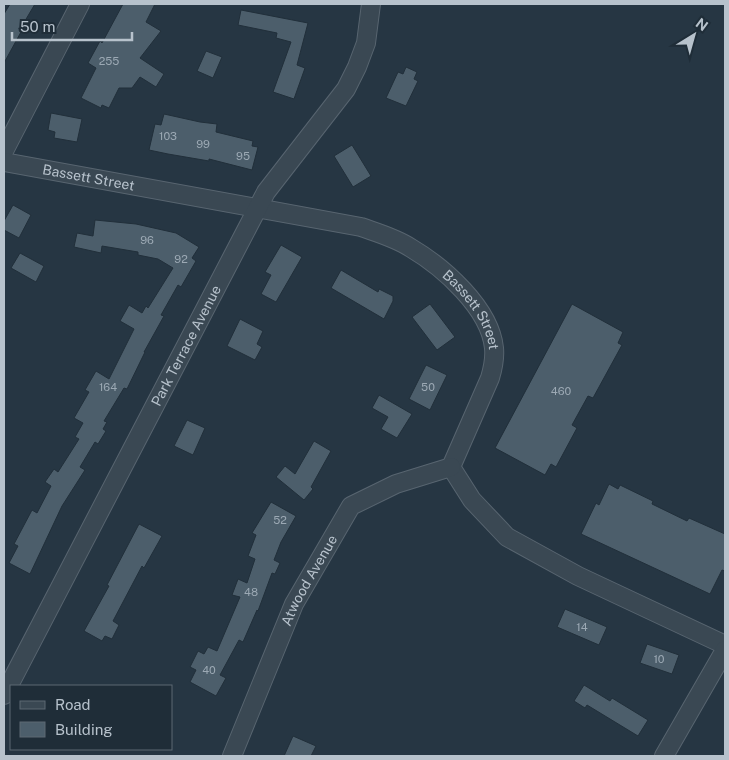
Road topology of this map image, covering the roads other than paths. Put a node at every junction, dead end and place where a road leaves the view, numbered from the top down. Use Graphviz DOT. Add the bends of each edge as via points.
graph roads {
  1 [pos="80,4"];
  2 [pos="371,4"];
  3 [pos="4,151"];
  4 [pos="4,162"];
  5 [pos="256,209"];
  6 [pos="451,467"];
  7 [pos="725,644"];
  8 [pos="725,650"];
  9 [pos="4,695"];
  10 [pos="232,756"];
  11 [pos="664,756"];
  1 -- 3 [label="street"];
  2 -- 5 [label="street, Park Terrace Avenue" via="366,43 346,89"];
  4 -- 5 [label="street, Bassett Street"];
  5 -- 6 [label="street, Bassett Street" via="361,227 390,238 434,264 470,298 491,332 494,364"];
  5 -- 9 [label="street, Park Terrace Avenue"];
  6 -- 7 [label="street" via="472,500 507,537 578,576"];
  6 -- 10 [label="street, Atwood Avenue" via="396,484 351,506 294,604"];
  8 -- 11 [label="street"];
}
